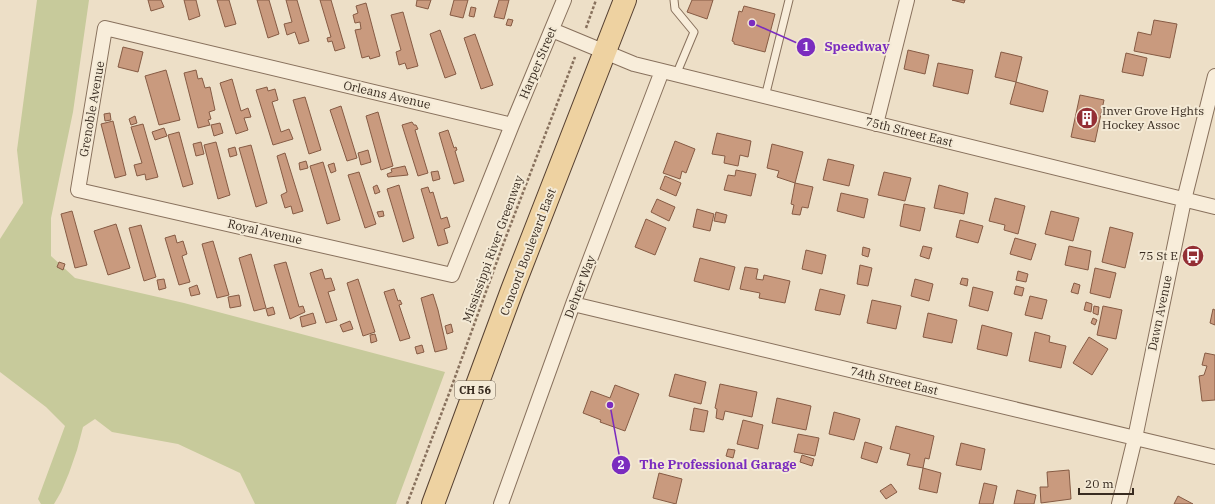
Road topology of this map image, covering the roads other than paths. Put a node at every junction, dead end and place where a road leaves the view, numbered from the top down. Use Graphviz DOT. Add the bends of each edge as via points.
graph roads {
  1 [pos="564,0"];
  2 [pos="625,0"];
  3 [pos="674,0"];
  4 [pos="789,0"];
  5 [pos="907,0"];
  6 [pos="105,28"];
  7 [pos="552,30"];
  8 [pos="606,52"];
  9 [pos="662,71"];
  10 [pos="676,75"];
  11 [pos="1215,76"];
  12 [pos="766,97"];
  13 [pos="876,124"];
  14 [pos="512,125"];
  15 [pos="78,190"];
  16 [pos="1184,200"];
  17 [pos="1215,207"];
  18 [pos="573,304"];
  19 [pos="1135,438"];
  20 [pos="1215,458"];
  21 [pos="433,504"];
  22 [pos="501,504"];
  23 [pos="1119,504"];
  1 -- 7 [label="street, Harper Street"];
  2 -- 8 [label="main road, Concord Boulevard East / CH 56"];
  3 -- 10 [label="lane" via="675,9 694,32"];
  4 -- 12 [label="lane"];
  5 -- 13 [label="street"];
  6 -- 14 [label="street, Orleans Avenue"];
  6 -- 15 [label="street, Grenoble Avenue"];
  7 -- 8 [label="street, 75th Street East"];
  7 -- 14 [label="street, Harper Street"];
  8 -- 9 [label="street, 75th Street East" via="634,64"];
  8 -- 21 [label="main road, Concord Boulevard East / CH 56" via="515,283"];
  9 -- 10 [label="street, 75th Street East"];
  9 -- 18 [label="street, Dehrer Way"];
  10 -- 12 [label="street, 75th Street East"];
  11 -- 16 [label="street, Dawn Avenue"];
  12 -- 13 [label="street, 75th Street East"];
  13 -- 16 [label="street, 75th Street East"];
  14 -- 15 [label="street, Royal Avenue" via="452,275"];
  16 -- 17 [label="street, 75th Street East"];
  16 -- 19 [label="street, Dawn Avenue"];
  18 -- 19 [label="street, 74th Street East"];
  18 -- 22 [label="street, Dehrer Way"];
  19 -- 20 [label="street, 74th Street East"];
  19 -- 23 [label="street, Dawn Avenue"];
}
